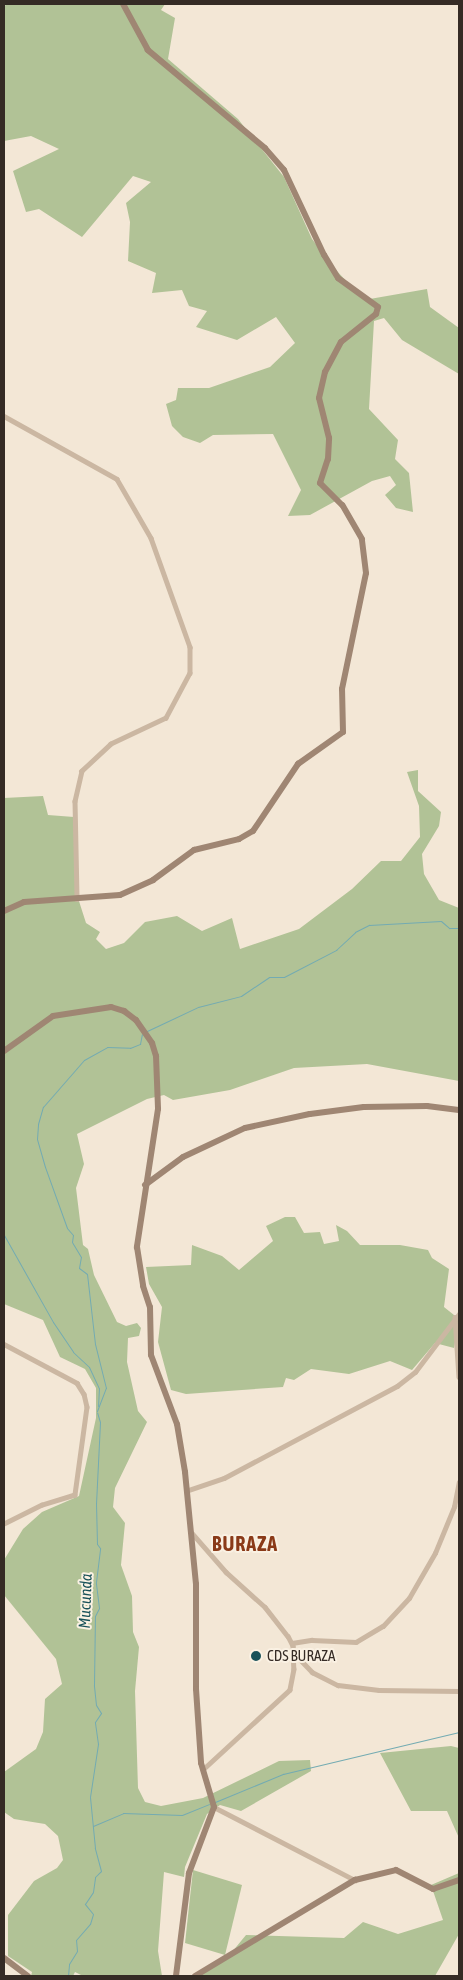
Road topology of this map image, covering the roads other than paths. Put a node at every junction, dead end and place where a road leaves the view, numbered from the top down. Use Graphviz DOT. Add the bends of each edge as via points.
graph roads {
  1 [pos="123,4"];
  2 [pos="4,416"];
  3 [pos="77,899"];
  4 [pos="4,911"];
  5 [pos="4,1051"];
  6 [pos="459,1110"];
  7 [pos="145,1185"];
  8 [pos="457,1316"];
  9 [pos="4,1344"];
  10 [pos="459,1377"];
  11 [pos="459,1482"];
  12 [pos="186,1491"];
  13 [pos="4,1524"];
  14 [pos="191,1532"];
  15 [pos="292,1643"];
  16 [pos="293,1651"];
  17 [pos="459,1691"];
  18 [pos="202,1771"];
  19 [pos="214,1807"];
  20 [pos="355,1880"];
  21 [pos="459,1880"];
  22 [pos="4,1958"];
  23 [pos="28,1976"];
  24 [pos="176,1976"];
  25 [pos="195,1976"];
  1 -- 3 [label="main road" via="148,50 265,148 284,170 338,278 378,307 376,314 341,342 326,372 319,398 329,438 328,459 320,483 342,505 362,539 366,572 342,689 346,723 341,736 298,764 250,834 194,850 138,888 116,896"];
  2 -- 3 [label="street" via="117,479 151,538 190,647 190,673 166,718 111,744 82,771 75,801"];
  3 -- 4 [label="main road" via="24,902"];
  5 -- 7 [label="main road" via="51,1017 94,1009 112,1007 124,1011 146,1031 156,1056 158,1109"];
  6 -- 7 [label="main road" via="427,1106 364,1107 245,1128 183,1158"];
  7 -- 12 [label="main road" via="138,1240 139,1262 150,1308 151,1355 177,1424"];
  8 -- 10 [label="street"];
  8 -- 12 [label="street" via="414,1372 397,1386 224,1478"];
  9 -- 13 [label="street" via="77,1383 87,1407 75,1495 42,1505"];
  11 -- 15 [label="street" via="454,1507 435,1553 409,1598 383,1626 356,1642 312,1640"];
  12 -- 14 [label="main road"];
  14 -- 15 [label="street" via="226,1572 265,1606"];
  14 -- 18 [label="main road" via="196,1584 196,1696"];
  15 -- 16 [label="street"];
  16 -- 17 [label="street" via="300,1664 338,1685 379,1690"];
  16 -- 18 [label="street" via="294,1680 290,1690"];
  18 -- 19 [label="main road"];
  19 -- 20 [label="street"];
  19 -- 24 [label="main road" via="189,1873"];
  20 -- 21 [label="main road" via="396,1870 434,1889"];
  20 -- 25 [label="main road"];
  22 -- 23 [label="main road"];
}
